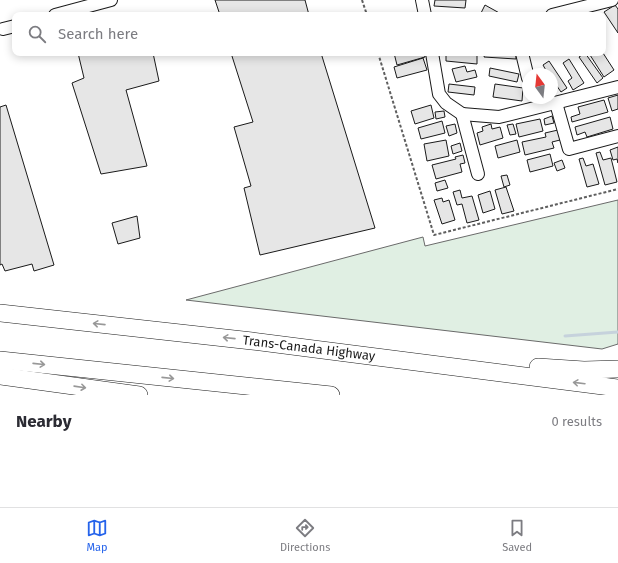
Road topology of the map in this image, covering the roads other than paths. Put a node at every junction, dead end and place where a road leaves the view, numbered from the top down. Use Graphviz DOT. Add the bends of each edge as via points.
graph roads {
  1 [pos="111,0"];
  2 [pos="422,0"];
  3 [pos="612,0"];
  4 [pos="66,12"];
  5 [pos="424,12"];
  6 [pos="564,12"];
  7 [pos="12,27"];
  8 [pos="3,29"];
  9 [pos="433,56"];
  10 [pos="523,56"];
  11 [pos="526,68"];
  12 [pos="618,87"];
  13 [pos="558,102"];
  14 [pos="532,104"];
  15 [pos="556,104"];
  16 [pos="462,114"];
  17 [pos="618,136"];
  18 [pos="478,174"];
  19 [pos="0,313"];
  20 [pos="365,355"];
  21 [pos="0,360"];
  22 [pos="618,369"];
  23 [pos="0,376"];
  24 [pos="618,388"];
  25 [pos="139,395"];
  26 [pos="331,395"];
  1 -- 4 [label="street"];
  2 -- 5 [label="street"];
  3 -- 6 [label="street"];
  7 -- 8 [label="street"];
  9 -- 16 [label="street" via="439,94 446,103"];
  10 -- 11 [label="street"];
  12 -- 13 [label="street"];
  14 -- 16 [label="street" via="499,117"];
  15 -- 17 [label="street" via="569,149"];
  16 -- 18 [label="street"];
  20 -- 19 [label="highway, Trans-Canada Highway, one-way"];
  20 -- 22 [label="highway" via="584,370"];
  24 -- 20 [label="highway, Trans-Canada Highway, one-way"];
  21 -- 26 [label="highway, one-way"];
  23 -- 25 [label="highway, one-way"];
}
